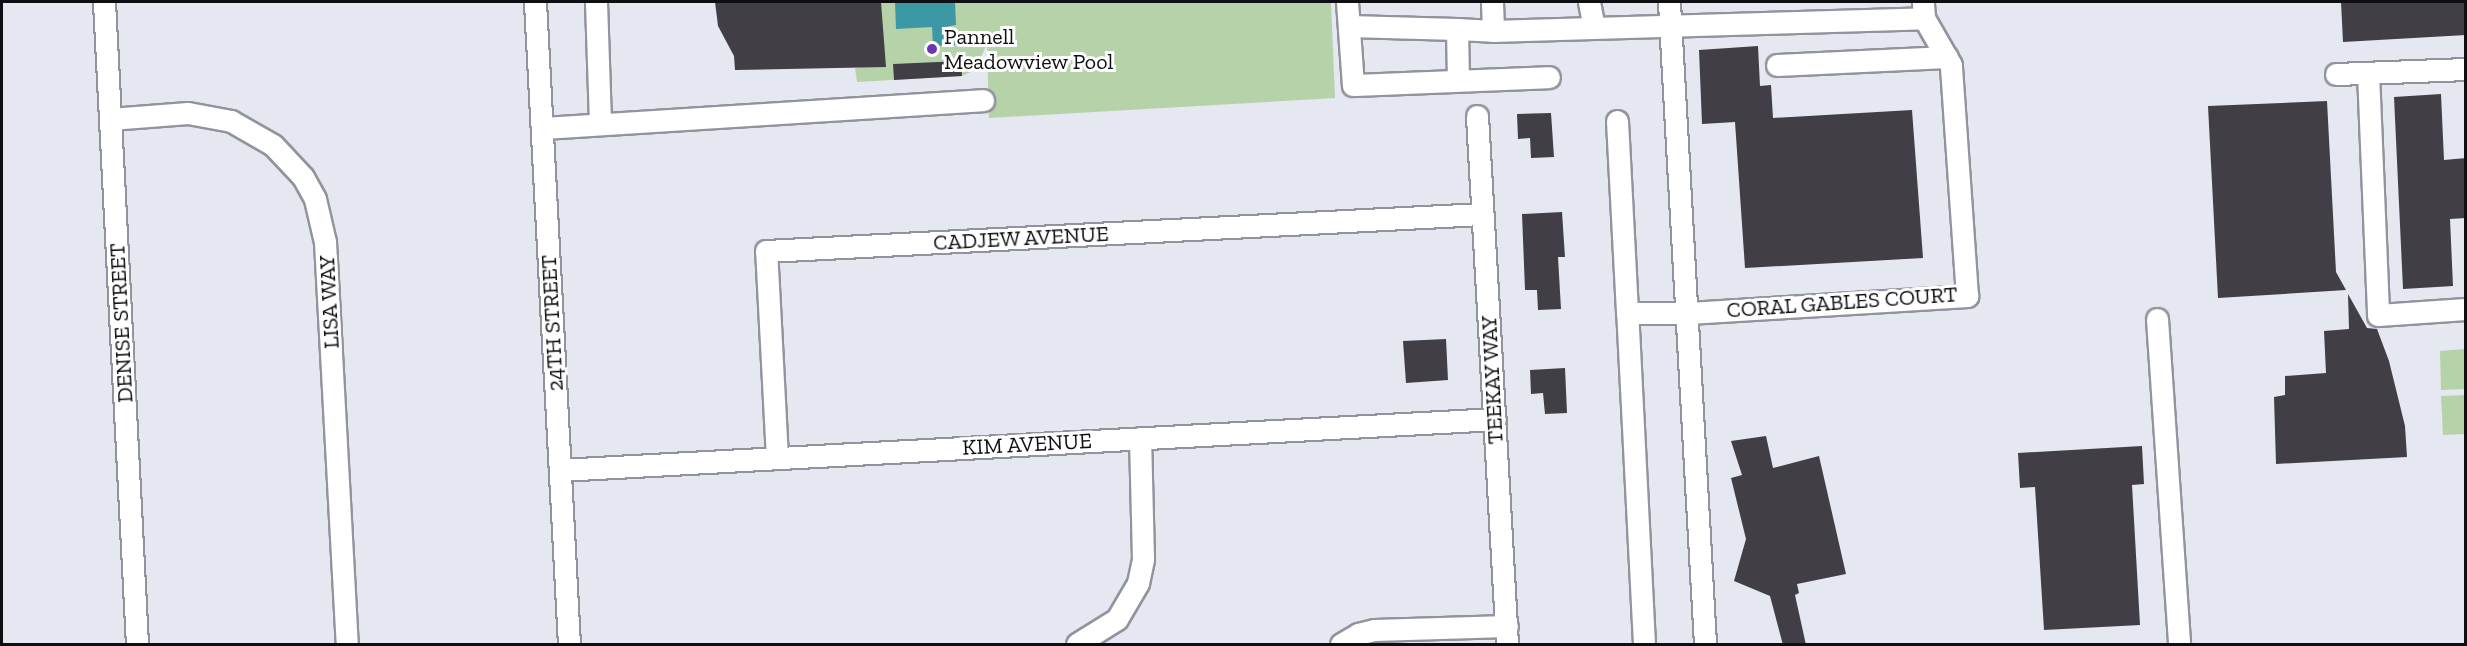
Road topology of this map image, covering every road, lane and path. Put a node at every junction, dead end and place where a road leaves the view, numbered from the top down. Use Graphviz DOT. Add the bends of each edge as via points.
graph roads {
  1 [pos="104,2"];
  2 [pos="535,2"];
  3 [pos="596,2"];
  4 [pos="1347,2"];
  5 [pos="1492,2"];
  6 [pos="1592,2"];
  7 [pos="1669,2"];
  8 [pos="1923,10"];
  9 [pos="1670,23"];
  10 [pos="1349,26"];
  11 [pos="1594,28"];
  12 [pos="1457,29"];
  13 [pos="1493,32"];
  14 [pos="1947,57"];
  15 [pos="1777,65"];
  16 [pos="2466,69"];
  17 [pos="2368,73"];
  18 [pos="2336,74"];
  19 [pos="1549,77"];
  20 [pos="1458,80"];
  21 [pos="983,100"];
  22 [pos="1477,116"];
  23 [pos="110,119"];
  24 [pos="1617,121"];
  25 [pos="600,124"];
  26 [pos="542,128"];
  27 [pos="1482,214"];
  28 [pos="2466,309"];
  29 [pos="1628,313"];
  30 [pos="1688,313"];
  31 [pos="2157,320"];
  32 [pos="1495,419"];
  33 [pos="1140,438"];
  34 [pos="777,458"];
  35 [pos="560,470"];
  36 [pos="1507,635"];
  37 [pos="137,645"];
  38 [pos="347,645"];
  39 [pos="569,645"];
  40 [pos="1077,645"];
  41 [pos="1341,645"];
  42 [pos="1644,645"];
  43 [pos="1705,645"];
  44 [pos="2179,645"];
  1 -- 23 [label="street, DENISE STREET"];
  2 -- 26 [label="street, 24TH STREET"];
  3 -- 25 [label="street"];
  4 -- 10 [label="street"];
  5 -- 13 [label="street"];
  6 -- 11 [label="street"];
  7 -- 9 [label="street"];
  8 -- 9 [label="street, CORAL GABLES COURT"];
  8 -- 14 [label="street, CORAL GABLES COURT"];
  9 -- 11 [label="street, CORAL GABLES COURT"];
  9 -- 30 [label="street"];
  10 -- 12 [label="street, CORAL GABLES COURT"];
  10 -- 20 [label="street" via="1353,85"];
  11 -- 13 [label="street, CORAL GABLES COURT"];
  12 -- 13 [label="street, CORAL GABLES COURT"];
  12 -- 20 [label="street"];
  14 -- 15 [label="street"];
  14 -- 30 [label="street, CORAL GABLES COURT" via="1951,65 1967,296"];
  16 -- 17 [label="street"];
  17 -- 18 [label="street"];
  17 -- 28 [label="street" via="2378,315"];
  19 -- 20 [label="street"];
  21 -- 25 [label="street"];
  22 -- 27 [label="street, TEEKAY WAY"];
  23 -- 37 [label="street, DENISE STREET"];
  23 -- 38 [label="street, LISA WAY" via="188,114 231,121 281,151 315,199 326,242"];
  24 -- 29 [label="street"];
  25 -- 26 [label="street"];
  26 -- 35 [label="street, 24TH STREET"];
  27 -- 32 [label="street, TEEKAY WAY"];
  27 -- 34 [label="street, CADJEW AVENUE" via="766,251"];
  29 -- 30 [label="street"];
  29 -- 42 [label="street"];
  30 -- 43 [label="street"];
  31 -- 44 [label="street"];
  32 -- 33 [label="street, KIM AVENUE"];
  32 -- 36 [label="street, TEEKAY WAY"];
  33 -- 34 [label="street, KIM AVENUE"];
  33 -- 40 [label="street" via="1143,559 1138,583 1117,619"];
  34 -- 35 [label="street, KIM AVENUE"];
  35 -- 39 [label="street, 24TH STREET"];
  36 -- 41 [label="street" via="1374,630"];
}
